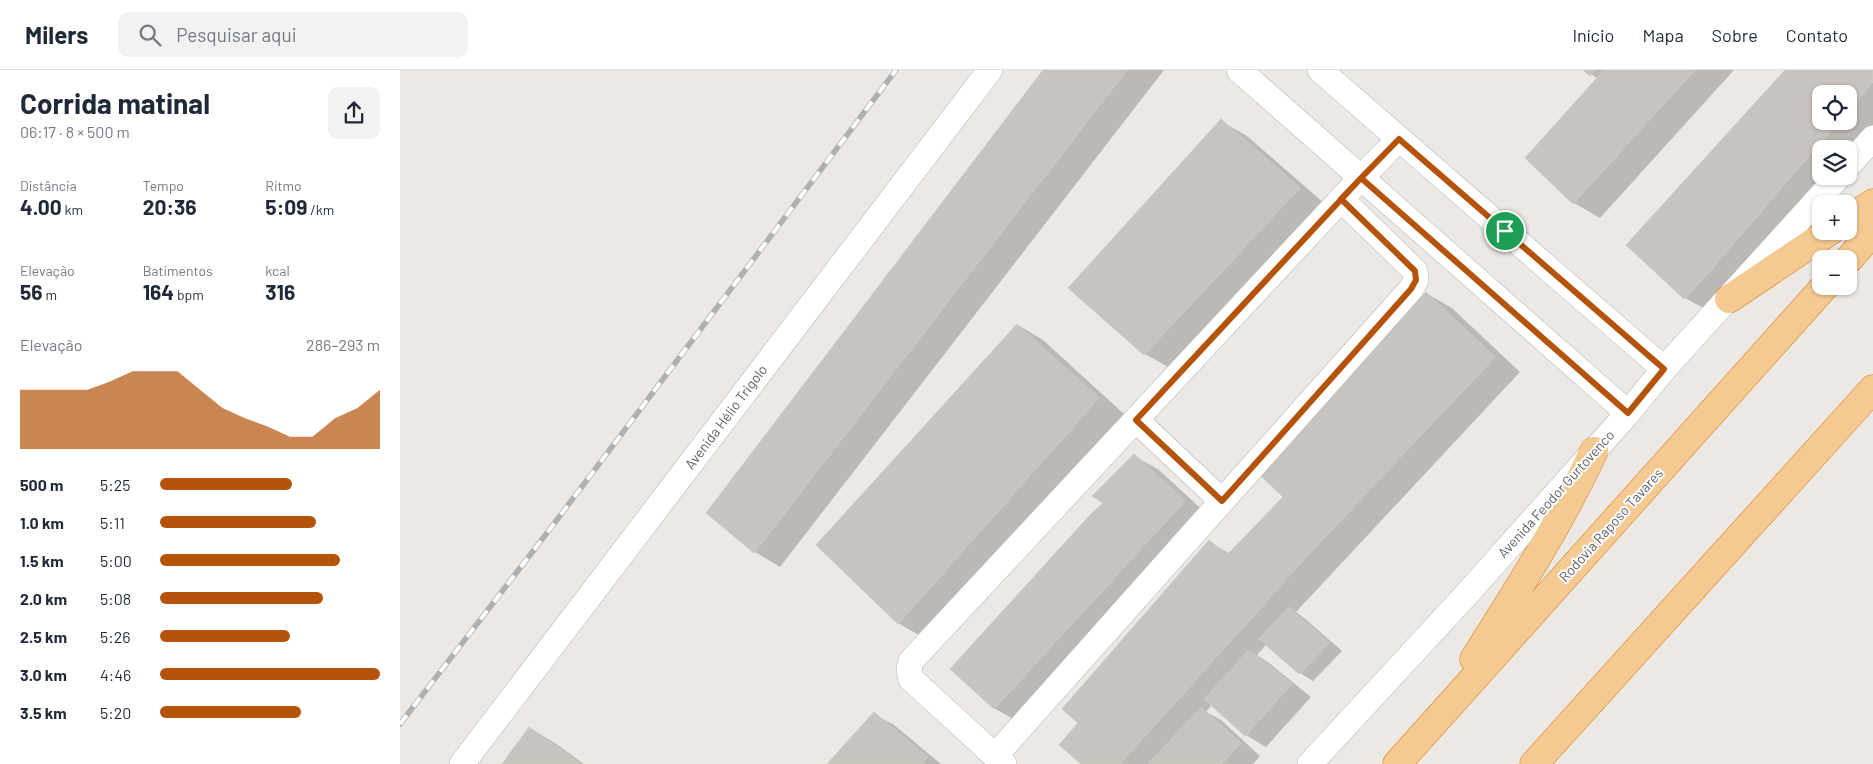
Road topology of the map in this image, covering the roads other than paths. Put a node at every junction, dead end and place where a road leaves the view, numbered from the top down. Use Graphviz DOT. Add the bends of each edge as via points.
graph roads {
  1 [pos="990,70"];
  2 [pos="1239,70"];
  3 [pos="1320,70"];
  4 [pos="1873,138"];
  5 [pos="1399,139"];
  6 [pos="1857,157"];
  7 [pos="1361,178"];
  8 [pos="1831,185"];
  9 [pos="1341,199"];
  10 [pos="1873,203"];
  11 [pos="1857,214"];
  12 [pos="1873,232"];
  13 [pos="1817,240"];
  14 [pos="1857,250"];
  15 [pos="1817,295"];
  16 [pos="1729,299"];
  17 [pos="1664,369"];
  18 [pos="1873,388"];
  19 [pos="1628,413"];
  20 [pos="1136,420"];
  21 [pos="1594,451"];
  22 [pos="1222,501"];
  23 [pos="1434,724"];
  24 [pos="1000,760"];
  25 [pos="462,764"];
  26 [pos="1310,764"];
  27 [pos="1396,764"];
  28 [pos="1534,764"];
  1 -- 25 [label="street, Avenida Hélio Trigolo"];
  2 -- 7 [label="street"];
  3 -- 5 [label="street"];
  4 -- 6 [label="street"];
  5 -- 7 [label="street"];
  5 -- 17 [label="street"];
  7 -- 9 [label="street"];
  7 -- 19 [label="street"];
  8 -- 16 [label="street, Avenida Feodor Gurtovenco"];
  9 -- 20 [label="street"];
  9 -- 22 [label="street" via="1415,271 1416,280"];
  10 -- 11 [label="highway"];
  12 -- 14 [label="highway"];
  13 -- 16 [label="highway"];
  15 -- 23 [label="highway, Rodovia Raposo Tavares"];
  16 -- 17 [label="street, Avenida Feodor Gurtovenco"];
  17 -- 19 [label="street, Avenida Feodor Gurtovenco"];
  18 -- 28 [label="highway"];
  19 -- 21 [label="street, Avenida Feodor Gurtovenco"];
  20 -- 22 [label="street"];
  20 -- 24 [label="street" via="911,661 911,679"];
  21 -- 23 [label="highway" via="1574,494 1536,560"];
  21 -- 26 [label="street, Avenida Feodor Gurtovenco"];
  22 -- 24 [label="street"];
  23 -- 27 [label="highway, Rodovia Raposo Tavares"];
}
